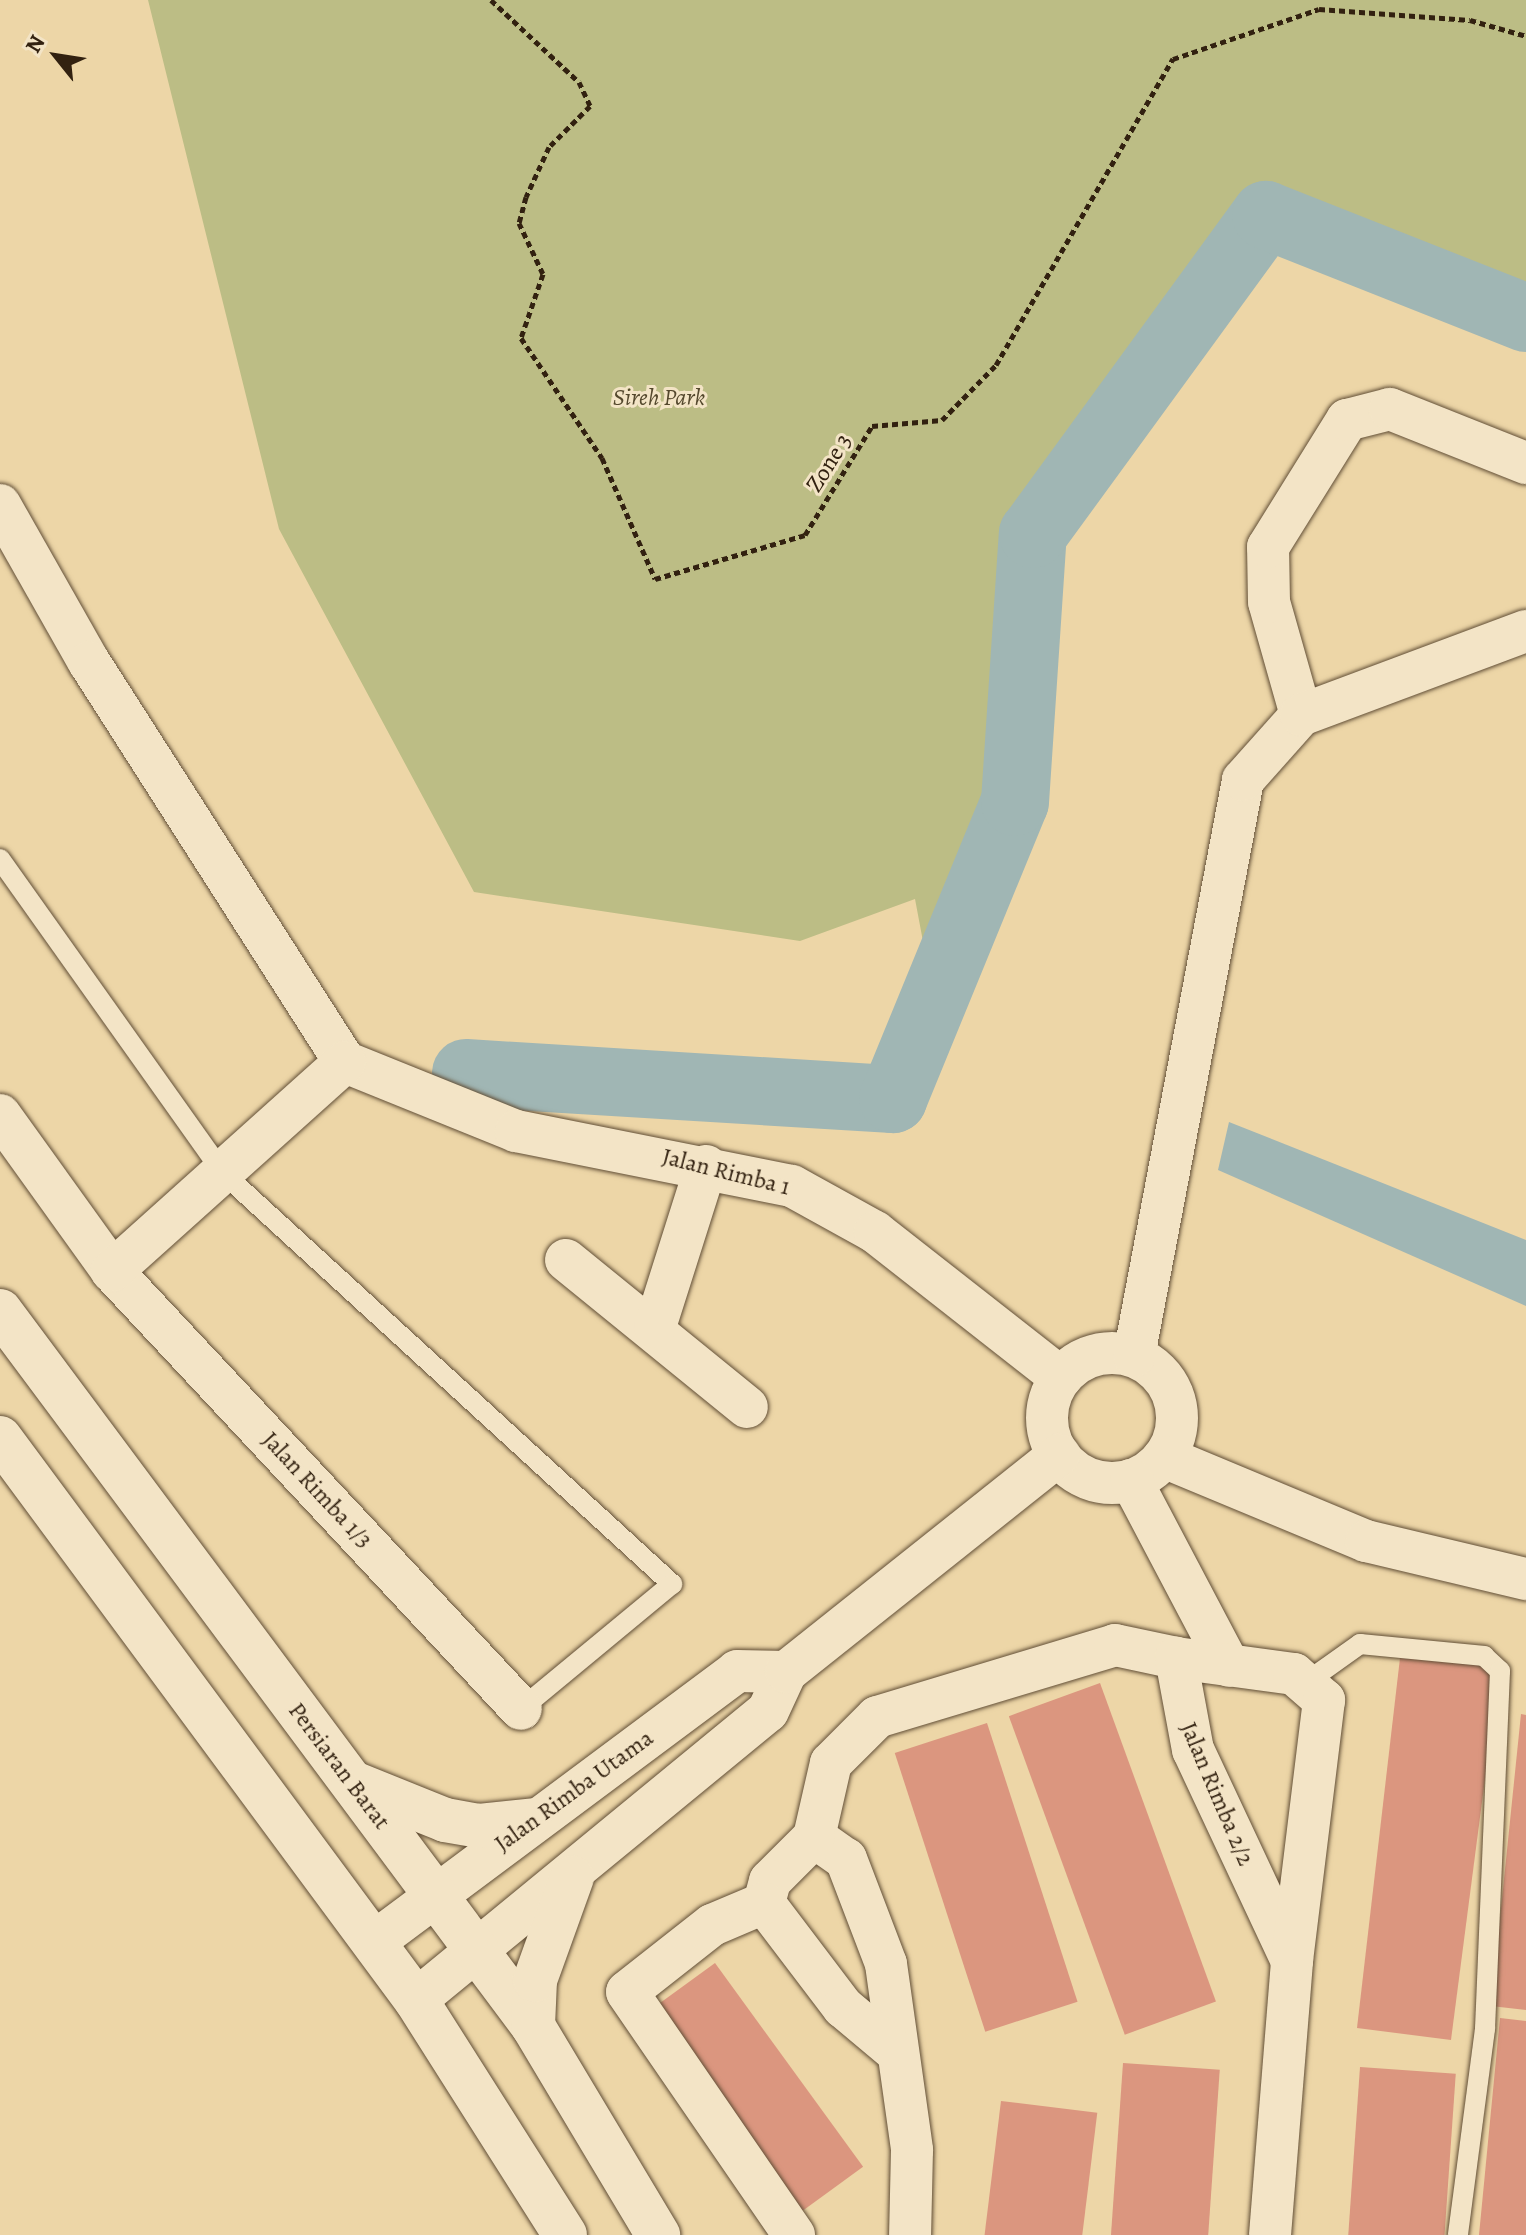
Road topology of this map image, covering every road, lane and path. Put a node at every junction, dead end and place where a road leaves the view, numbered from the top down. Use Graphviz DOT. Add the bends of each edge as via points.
graph roads {
  1 [pos="491,0"];
  2 [pos="1526,36"];
  3 [pos="1526,463"];
  4 [pos="0,505"];
  5 [pos="1526,631"];
  6 [pos="1301,715"];
  7 [pos="0,859"];
  8 [pos="345,1062"];
  9 [pos="0,1115"];
  10 [pos="706,1166"];
  11 [pos="223,1173"];
  12 [pos="566,1260"];
  13 [pos="112,1271"];
  14 [pos="0,1311"];
  15 [pos="655,1327"];
  16 [pos="1134,1356"];
  17 [pos="1061,1378"];
  18 [pos="747,1407"];
  19 [pos="0,1438"];
  20 [pos="1059,1455"];
  21 [pos="1148,1468"];
  22 [pos="1526,1579"];
  23 [pos="1176,1658"];
  24 [pos="1229,1666"];
  25 [pos="786,1672"];
  26 [pos="1308,1681"];
  27 [pos="521,1709"];
  28 [pos="348,1780"];
  29 [pos="535,1820"];
  30 [pos="814,1837"];
  31 [pos="572,1877"];
  32 [pos="435,1891"];
  33 [pos="764,1903"];
  34 [pos="374,1942"];
  35 [pos="478,1950"];
  36 [pos="1292,1961"];
  37 [pos="416,2000"];
  38 [pos="533,2026"];
  39 [pos="893,2049"];
  40 [pos="565,2235"];
  41 [pos="658,2235"];
  42 [pos="794,2235"];
  43 [pos="910,2235"];
  44 [pos="1270,2235"];
  45 [pos="1458,2235"];
  1 -- 2 [label="path, Zone 3" via="579,82 590,106 549,147 526,197 519,223 543,274 521,338 602,458 655,579 805,535 872,426 942,420 964,398 996,365 1173,59 1319,9 1470,20"];
  3 -- 6 [label="street" via="1390,409 1347,420 1268,547 1269,602"];
  4 -- 8 [label="street" via="89,662"];
  5 -- 6 [label="street"];
  6 -- 16 [label="street" via="1243,780"];
  7 -- 11 [label="lane"];
  8 -- 10 [label="street, Jalan Rimba 1" via="516,1131"];
  8 -- 11 [label="street"];
  9 -- 13 [label="street, Jalan Rimba 1/3"];
  10 -- 15 [label="street"];
  10 -- 17 [label="street, Jalan Rimba 1" via="792,1186 875,1232"];
  11 -- 13 [label="street"];
  11 -- 27 [label="lane" via="672,1584"];
  12 -- 15 [label="street"];
  13 -- 27 [label="street, Jalan Rimba 1/3"];
  14 -- 28 [label="street, Persiaran Barat"];
  15 -- 18 [label="street"];
  16 -- 17 [label="street" via="1093,1355"];
  16 -- 21 [label="street" via="1159,1373 1175,1398 1174,1439"];
  17 -- 20 [label="street" via="1047,1416"];
  19 -- 34 [label="street"];
  20 -- 21 [label="street" via="1091,1479"];
  20 -- 25 [label="street"];
  21 -- 22 [label="street" via="1366,1541"];
  21 -- 24 [label="street"];
  23 -- 24 [label="street"];
  23 -- 30 [label="street" via="1115,1645 877,1717 831,1763"];
  23 -- 36 [label="street, Jalan Rimba 2/2" via="1193,1750"];
  24 -- 26 [label="street"];
  25 -- 29 [label="street, Jalan Rimba Utama" via="737,1671"];
  25 -- 31 [label="street" via="768,1711"];
  26 -- 36 [label="street, Jalan Rimba 2/2" via="1324,1700 1327,1722"];
  26 -- 45 [label="lane" via="1360,1644 1484,1656 1500,1671 1485,2029"];
  28 -- 29 [label="street" via="445,1820 478,1826"];
  28 -- 32 [label="street, Persiaran Barat"];
  29 -- 32 [label="street, Jalan Rimba Utama"];
  30 -- 33 [label="street" via="770,1881"];
  30 -- 39 [label="street" via="846,1859 886,1964"];
  31 -- 35 [label="street"];
  31 -- 38 [label="street" via="535,1980"];
  32 -- 34 [label="street, Jalan Rimba Utama"];
  32 -- 35 [label="street, Persiaran Barat"];
  33 -- 39 [label="street" via="843,2007"];
  33 -- 42 [label="street" via="712,1925 627,1992"];
  34 -- 37 [label="street"];
  35 -- 37 [label="street"];
  35 -- 38 [label="street, Persiaran Barat"];
  36 -- 44 [label="street, Jalan Rimba 2/2"];
  37 -- 40 [label="street"];
  38 -- 41 [label="street, Persiaran Barat"];
  39 -- 43 [label="street" via="912,2150"];
}
